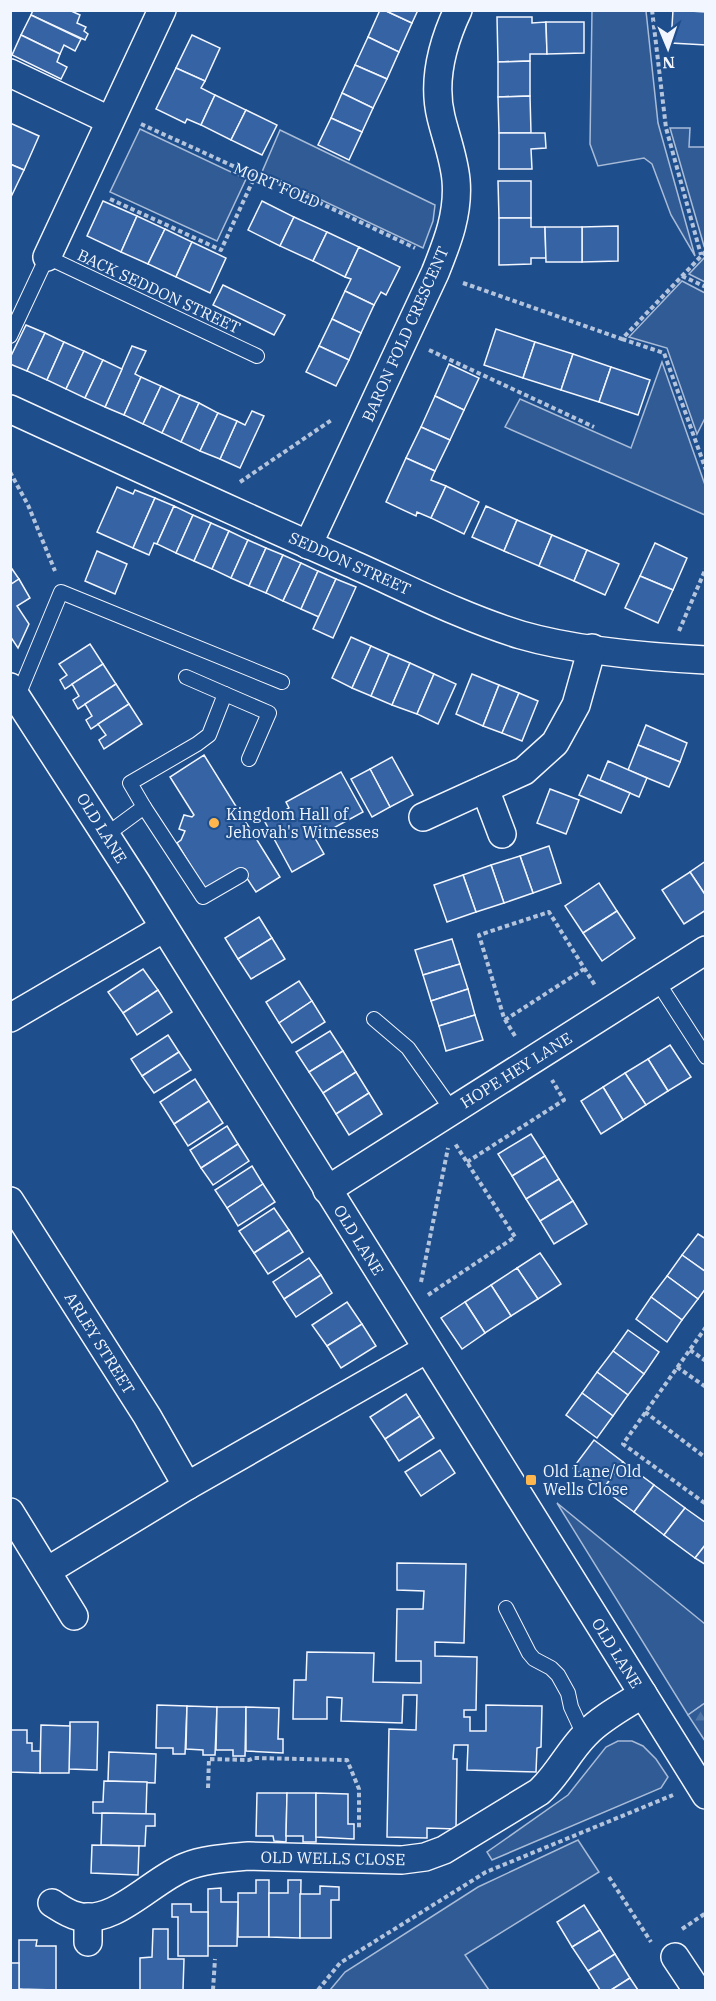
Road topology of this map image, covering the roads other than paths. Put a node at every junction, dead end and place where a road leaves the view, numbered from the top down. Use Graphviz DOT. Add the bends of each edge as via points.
graph roads {
  1 [pos="162,10"];
  2 [pos="458,10"];
  3 [pos="10,73"];
  4 [pos="111,116"];
  5 [pos="47,257"];
  6 [pos="10,336"];
  7 [pos="256,356"];
  8 [pos="10,409"];
  9 [pos="308,545"];
  10 [pos="592,648"];
  11 [pos="705,660"];
  12 [pos="186,677"];
  13 [pos="282,682"];
  14 [pos="14,692"];
  15 [pos="225,694"];
  16 [pos="249,759"];
  17 [pos="485,789"];
  18 [pos="144,807"];
  19 [pos="423,817"];
  20 [pos="502,834"];
  21 [pos="106,835"];
  22 [pos="241,875"];
  23 [pos="165,928"];
  24 [pos="705,950"];
  25 [pos="657,981"];
  26 [pos="10,1018"];
  27 [pos="374,1019"];
  28 [pos="705,1057"];
  29 [pos="452,1110"];
  30 [pos="327,1190"];
  31 [pos="10,1201"];
  32 [pos="427,1349"];
  33 [pos="187,1486"];
  34 [pos="10,1512"];
  35 [pos="47,1571"];
  36 [pos="506,1608"];
  37 [pos="74,1616"];
  38 [pos="643,1694"];
  39 [pos="584,1735"];
  40 [pos="702,1790"];
  41 [pos="52,1903"];
  42 [pos="666,1949"];
  43 [pos="697,1990"];
  1 -- 4 [label="street"];
  2 -- 9 [label="street, BARON FOLD CRESCENT" via="447,33 438,86 456,181 456,208 450,234"];
  3 -- 4 [label="street"];
  4 -- 5 [label="street"];
  5 -- 6 [label="lane"];
  5 -- 7 [label="lane, BACK SEDDON STREET"];
  8 -- 9 [label="street, SEDDON STREET"];
  9 -- 10 [label="street, SEDDON STREET" via="483,622 523,635"];
  10 -- 11 [label="street, SEDDON STREET"];
  10 -- 17 [label="street" via="576,705 555,743 524,771"];
  12 -- 15 [label="lane"];
  13 -- 14 [label="lane" via="62,592"];
  14 -- 21 [label="street, OLD LANE"];
  15 -- 16 [label="lane" via="269,712"];
  15 -- 18 [label="lane" via="209,735 130,783"];
  17 -- 19 [label="street"];
  17 -- 20 [label="street"];
  18 -- 21 [label="lane"];
  18 -- 22 [label="lane" via="203,897"];
  21 -- 23 [label="street, OLD LANE"];
  23 -- 26 [label="street"];
  23 -- 30 [label="street, OLD LANE"];
  24 -- 25 [label="street, HOPE HEY LANE"];
  25 -- 28 [label="lane"];
  25 -- 29 [label="street, HOPE HEY LANE"];
  27 -- 29 [label="lane" via="408,1048"];
  29 -- 30 [label="street, HOPE HEY LANE"];
  30 -- 32 [label="street, OLD LANE" via="410,1307"];
  31 -- 33 [label="street, ARLEY STREET"];
  32 -- 33 [label="street"];
  32 -- 38 [label="street, OLD LANE"];
  33 -- 35 [label="street"];
  34 -- 35 [label="street"];
  35 -- 37 [label="street"];
  36 -- 39 [label="lane" via="529,1653 551,1668 563,1684"];
  38 -- 39 [label="street, OLD WELLS CLOSE"];
  38 -- 40 [label="street, OLD LANE"];
  39 -- 41 [label="street, OLD WELLS CLOSE" via="539,1792 444,1850 425,1857 359,1860 249,1856 199,1862 172,1873 114,1911 97,1917 88,1930 78,1917"];
  42 -- 43 [label="street"];
}
